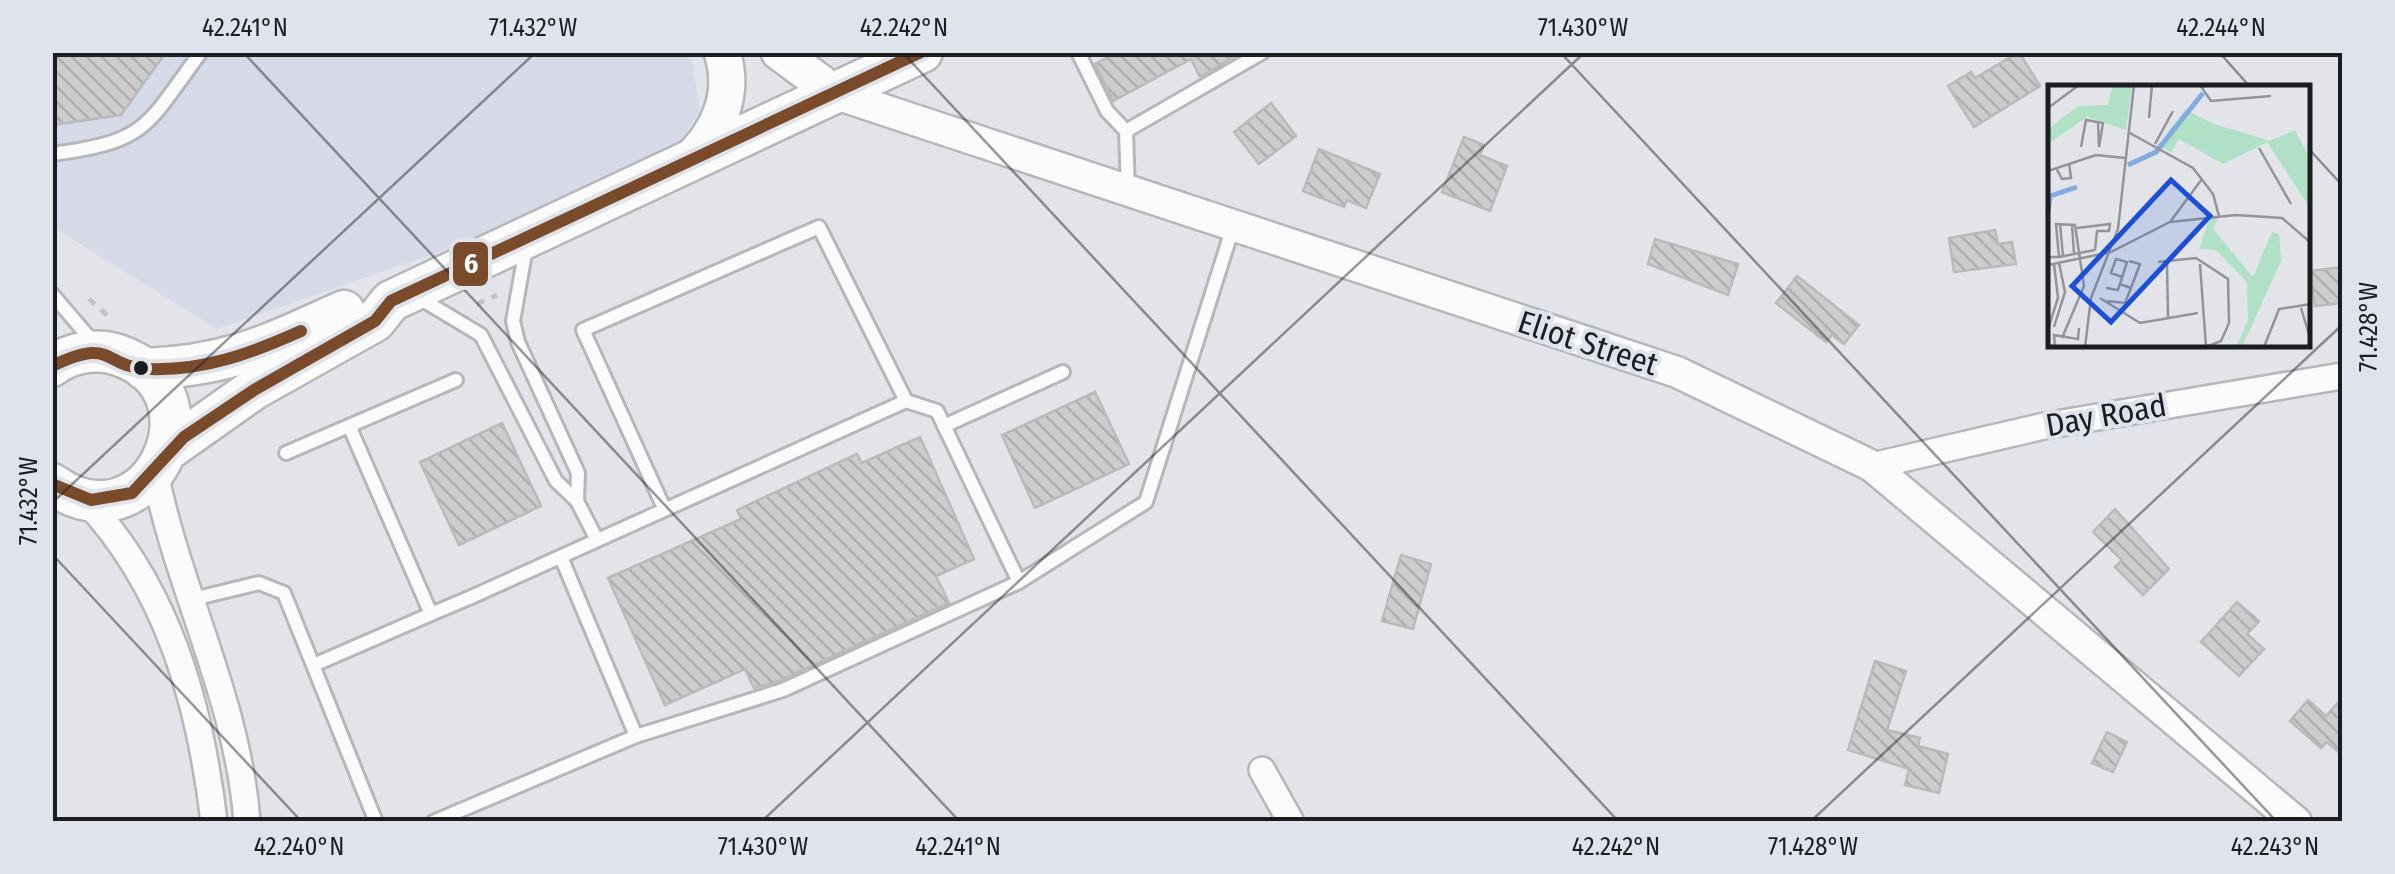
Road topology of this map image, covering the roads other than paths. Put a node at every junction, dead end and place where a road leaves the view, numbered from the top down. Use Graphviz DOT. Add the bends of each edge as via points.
graph roads {
  1 [pos="201,52"];
  2 [pos="722,52"];
  3 [pos="778,52"];
  4 [pos="922,52"];
  5 [pos="1078,52"];
  6 [pos="1264,52"];
  7 [pos="836,94"];
  8 [pos="1126,130"];
  9 [pos="52,154"];
  10 [pos="683,166"];
  11 [pos="1128,194"];
  12 [pos="1233,226"];
  13 [pos="528,238"];
  14 [pos="52,294"];
  15 [pos="400,297"];
  16 [pos="113,339"];
  17 [pos="52,366"];
  18 [pos="144,369"];
  19 [pos="1063,372"];
  20 [pos="2342,376"];
  21 [pos="456,380"];
  22 [pos="906,401"];
  23 [pos="944,426"];
  24 [pos="350,428"];
  25 [pos="286,454"];
  26 [pos="162,461"];
  27 [pos="1872,466"];
  28 [pos="69,492"];
  29 [pos="577,501"];
  30 [pos="664,508"];
  31 [pos="596,540"];
  32 [pos="561,558"];
  33 [pos="1020,582"];
  34 [pos="189,589"];
  35 [pos="163,613"];
  36 [pos="431,614"];
  37 [pos="316,664"];
  38 [pos="636,736"];
  39 [pos="1262,770"];
  40 [pos="214,822"];
  41 [pos="247,822"];
  42 [pos="376,822"];
  43 [pos="434,822"];
  44 [pos="1291,822"];
  45 [pos="2296,822"];
  1 -- 9 [label="lane" via="140,132 110,146"];
  2 -- 10 [label="main road" via="726,93 720,118 711,138"];
  3 -- 7 [label="main road, Eliot Street"];
  4 -- 7 [label="main road"];
  5 -- 8 [label="lane" via="1107,111"];
  6 -- 8 [label="lane"];
  7 -- 10 [label="main road"];
  7 -- 11 [label="street, Eliot Street"];
  8 -- 11 [label="lane"];
  10 -- 13 [label="main road"];
  11 -- 12 [label="street, Eliot Street"];
  12 -- 27 [label="street, Eliot Street" via="1677,372"];
  12 -- 33 [label="lane" via="1146,502"];
  13 -- 15 [label="main road"];
  13 -- 29 [label="lane" via="513,320 578,473"];
  14 -- 16 [label="lane"];
  15 -- 18 [label="main road" via="370,300 244,356"];
  15 -- 26 [label="main road" via="376,321 254,389"];
  15 -- 29 [label="lane" via="481,335 556,481"];
  16 -- 17 [label="main road"];
  16 -- 18 [label="main road"];
  18 -- 26 [label="main road" via="168,405"];
  19 -- 23 [label="lane"];
  20 -- 27 [label="street, Day Road" via="2044,426"];
  21 -- 24 [label="lane"];
  22 -- 23 [label="lane" via="937,411"];
  22 -- 30 [label="lane"];
  22 -- 30 [label="lane" via="819,227 583,330"];
  23 -- 33 [label="lane"];
  24 -- 25 [label="lane"];
  24 -- 36 [label="lane"];
  26 -- 28 [label="main road" via="119,498"];
  26 -- 34 [label="street" via="166,524"];
  27 -- 45 [label="street, Eliot Street"];
  28 -- 35 [label="street" via="124,544"];
  29 -- 31 [label="lane"];
  30 -- 31 [label="lane"];
  31 -- 32 [label="lane"];
  32 -- 36 [label="lane"];
  32 -- 38 [label="lane"];
  33 -- 38 [label="lane" via="783,690"];
  34 -- 35 [label="street"];
  34 -- 37 [label="lane" via="259,583 284,593"];
  34 -- 41 [label="street" via="224,687 243,767"];
  35 -- 40 [label="street" via="202,736"];
  36 -- 37 [label="lane"];
  37 -- 42 [label="lane"];
  38 -- 43 [label="lane"];
  39 -- 44 [label="street"];
}
